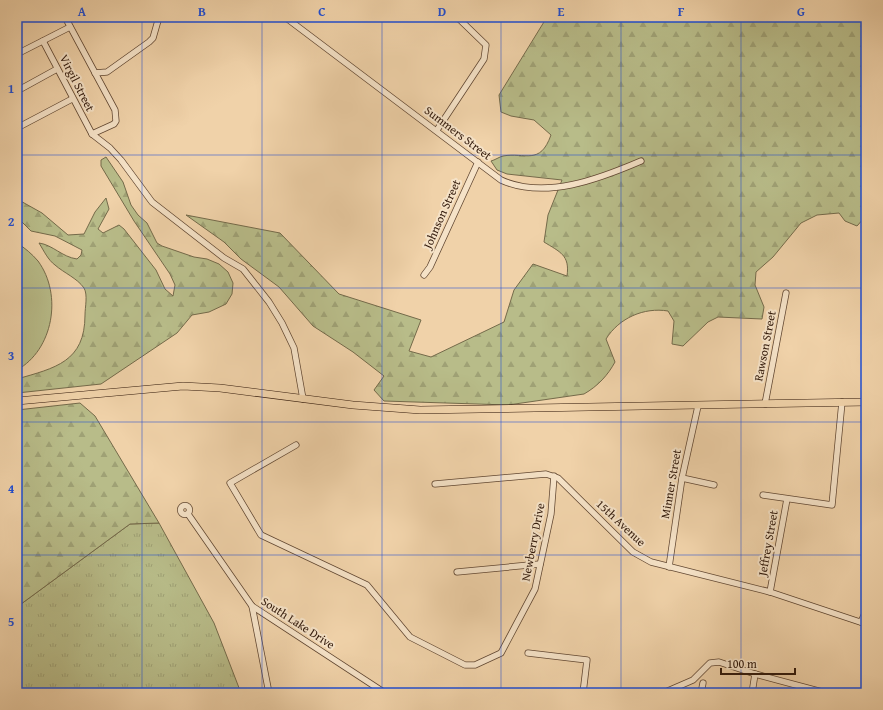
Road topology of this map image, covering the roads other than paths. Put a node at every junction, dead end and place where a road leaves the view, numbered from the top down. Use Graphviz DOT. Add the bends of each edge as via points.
graph roads {
  1 [pos="65,17"];
  2 [pos="159,17"];
  3 [pos="285,17"];
  4 [pos="457,17"];
  5 [pos="70,27"];
  6 [pos="43,40"];
  7 [pos="17,54"];
  8 [pos="57,69"];
  9 [pos="95,73"];
  10 [pos="17,91"];
  11 [pos="72,100"];
  12 [pos="17,128"];
  13 [pos="437,130"];
  14 [pos="92,134"];
  15 [pos="641,161"];
  16 [pos="478,162"];
  17 [pos="424,275"];
  18 [pos="786,292"];
  19 [pos="303,399"];
  20 [pos="17,401"];
  21 [pos="842,402"];
  22 [pos="866,402"];
  23 [pos="765,404"];
  24 [pos="698,406"];
  25 [pos="296,445"];
  26 [pos="554,476"];
  27 [pos="682,478"];
  28 [pos="435,484"];
  29 [pos="714,485"];
  30 [pos="763,495"];
  31 [pos="787,499"];
  32 [pos="188,514"];
  33 [pos="540,564"];
  34 [pos="669,567"];
  35 [pos="457,572"];
  36 [pos="770,592"];
  37 [pos="252,606"];
  38 [pos="866,611"];
  39 [pos="863,623"];
  40 [pos="528,653"];
  41 [pos="755,674"];
  42 [pos="703,683"];
  43 [pos="269,693"];
  44 [pos="386,693"];
  45 [pos="584,693"];
  46 [pos="664,693"];
  47 [pos="701,693"];
  48 [pos="752,693"];
  49 [pos="826,693"];
  1 -- 5 [label="street"];
  2 -- 9 [label="street" via="153,38 149,42 107,72"];
  3 -- 13 [label="street, Summers Street"];
  4 -- 13 [label="street" via="486,45 484,59"];
  5 -- 6 [label="street"];
  5 -- 9 [label="street"];
  6 -- 7 [label="street"];
  6 -- 8 [label="street, Virgil Street"];
  8 -- 10 [label="street"];
  8 -- 11 [label="street, Virgil Street"];
  9 -- 14 [label="street" via="115,110 116,118 114,124"];
  11 -- 12 [label="street"];
  11 -- 14 [label="street, Virgil Street"];
  13 -- 16 [label="street, Summers Street"];
  14 -- 19 [label="street" via="121,160 152,202 219,254 243,269 256,283 282,323 294,348"];
  15 -- 16 [label="street, Summers Street" via="602,177 553,187 531,188 514,186 501,180"];
  16 -- 17 [label="street, Johnson Street"];
  18 -- 23 [label="street, Rawson Street"];
  19 -- 20 [label="main road" via="183,386"];
  19 -- 24 [label="main road" via="420,410"];
  21 -- 22 [label="main road"];
  21 -- 23 [label="main road"];
  21 -- 31 [label="street" via="832,505"];
  23 -- 24 [label="main road"];
  24 -- 27 [label="street, Minner Street"];
  25 -- 33 [label="street, Newberry Drive" via="230,483 260,535 368,585 410,637 464,665 475,665 501,653 535,589"];
  26 -- 28 [label="street" via="546,474"];
  26 -- 33 [label="street, Newberry Drive" via="551,514"];
  26 -- 34 [label="street, 15th Avenue" via="633,552 651,562"];
  27 -- 29 [label="street"];
  27 -- 34 [label="street, Minner Street"];
  30 -- 31 [label="street"];
  31 -- 36 [label="street, Jeffrey Street"];
  32 -- 37 [label="street, South Lake Drive"];
  33 -- 35 [label="street"];
  34 -- 36 [label="street, 15th Avenue"];
  36 -- 39 [label="street, 15th Avenue"];
  37 -- 43 [label="street"];
  37 -- 44 [label="street, South Lake Drive"];
  38 -- 39 [label="street"];
  40 -- 45 [label="street" via="587,660"];
  41 -- 46 [label="street" via="718,662 710,663 693,680"];
  41 -- 48 [label="street"];
  41 -- 49 [label="street"];
  42 -- 47 [label="street"];
}
